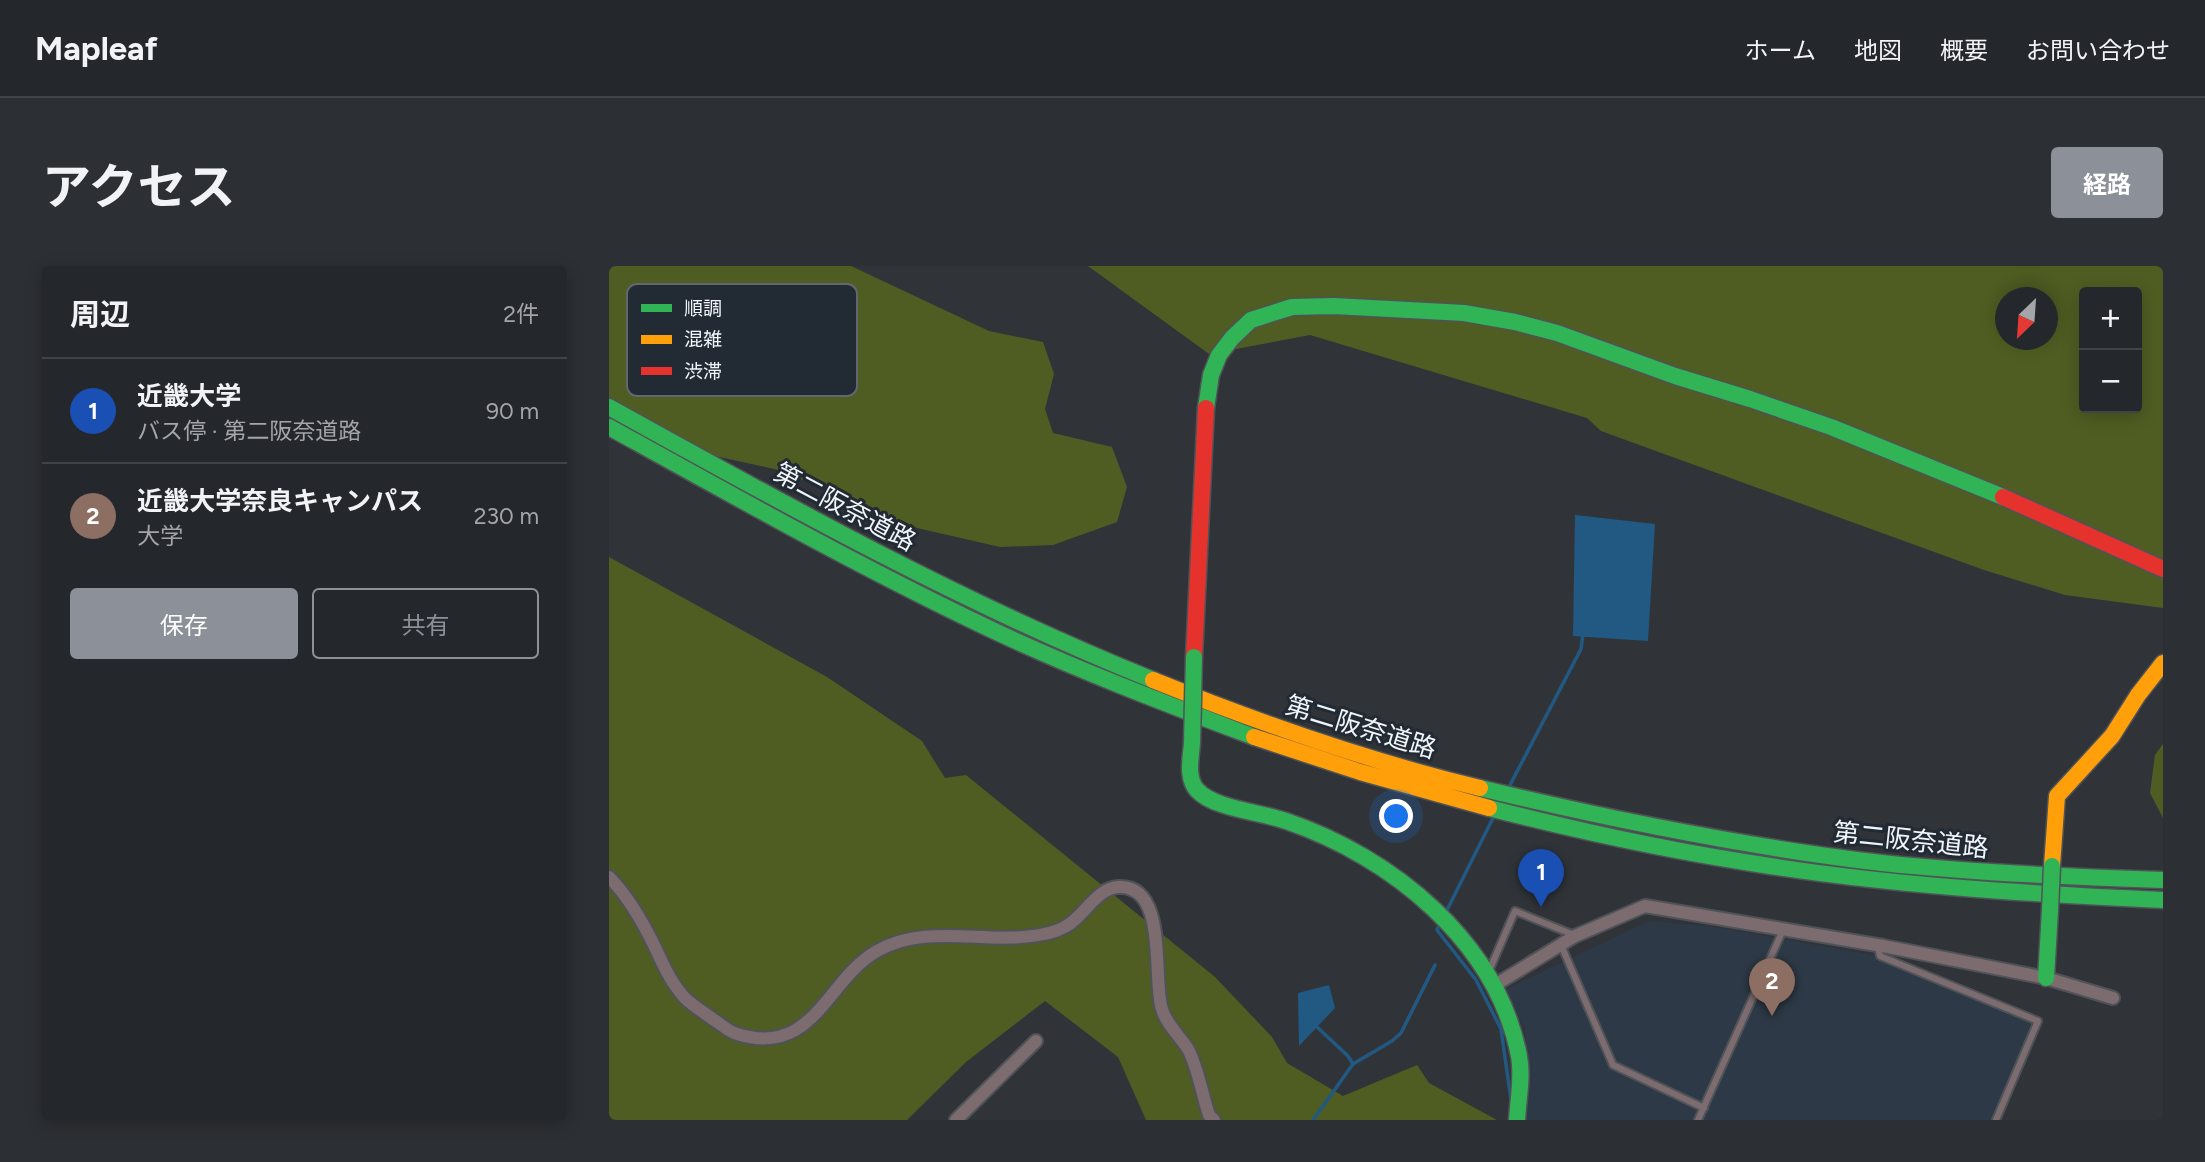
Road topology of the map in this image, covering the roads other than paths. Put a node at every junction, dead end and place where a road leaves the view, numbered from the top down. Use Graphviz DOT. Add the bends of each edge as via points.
graph roads {
  1 [pos="609,407"];
  2 [pos="609,427"];
  3 [pos="2163,569"];
  4 [pos="2163,663"];
  5 [pos="609,877"];
  6 [pos="2163,880"];
  7 [pos="2163,900"];
  8 [pos="1783,930"];
  9 [pos="1575,936"];
  10 [pos="1561,943"];
  11 [pos="1878,945"];
  12 [pos="2046,978"];
  13 [pos="1491,979"];
  14 [pos="2113,998"];
  15 [pos="1036,1041"];
  16 [pos="1704,1108"];
  17 [pos="961,1118"];
  18 [pos="1213,1120"];
  19 [pos="1517,1120"];
  20 [pos="1699,1120"];
  21 [pos="1996,1120"];
  1 -- 6 [label="main road, 第二阪奈道路" via="988,609 1165,686 1381,760 1566,810 1767,847 1994,874"];
  2 -- 7 [label="main road, 第二阪奈道路" via="884,576 1062,662 1233,729 1401,785 1658,847 1764,865 1992,891"];
  3 -- 13 [label="main road, bridge" via="1971,483 1831,427 1557,333 1464,313 1333,306 1293,307 1251,320 1219,355 1206,407 1194,657 1194,786 1214,801 1333,838 1382,867 1419,896 1473,952"];
  4 -- 12 [label="main road, bridge" via="2112,736 2057,796"];
  5 -- 18 [label="street" via="622,890 685,998 735,1034 761,1037 785,1036 810,1020 856,966 896,942 955,935 1045,934 1069,924 1093,900 1115,887 1129,887 1143,898 1151,913 1163,1012 1189,1051"];
  8 -- 9 [label="street" via="1645,906"];
  8 -- 11 [label="street"];
  8 -- 16 [label="lane"];
  9 -- 10 [label="street"];
  9 -- 13 [label="lane" via="1515,911"];
  10 -- 13 [label="street"];
  10 -- 16 [label="lane" via="1613,1065"];
  11 -- 12 [label="street"];
  11 -- 21 [label="lane" via="1880,956 2038,1021"];
  12 -- 14 [label="street"];
  13 -- 19 [label="main road" via="1519,1058"];
  15 -- 17 [label="street"];
  16 -- 20 [label="lane"];
}
